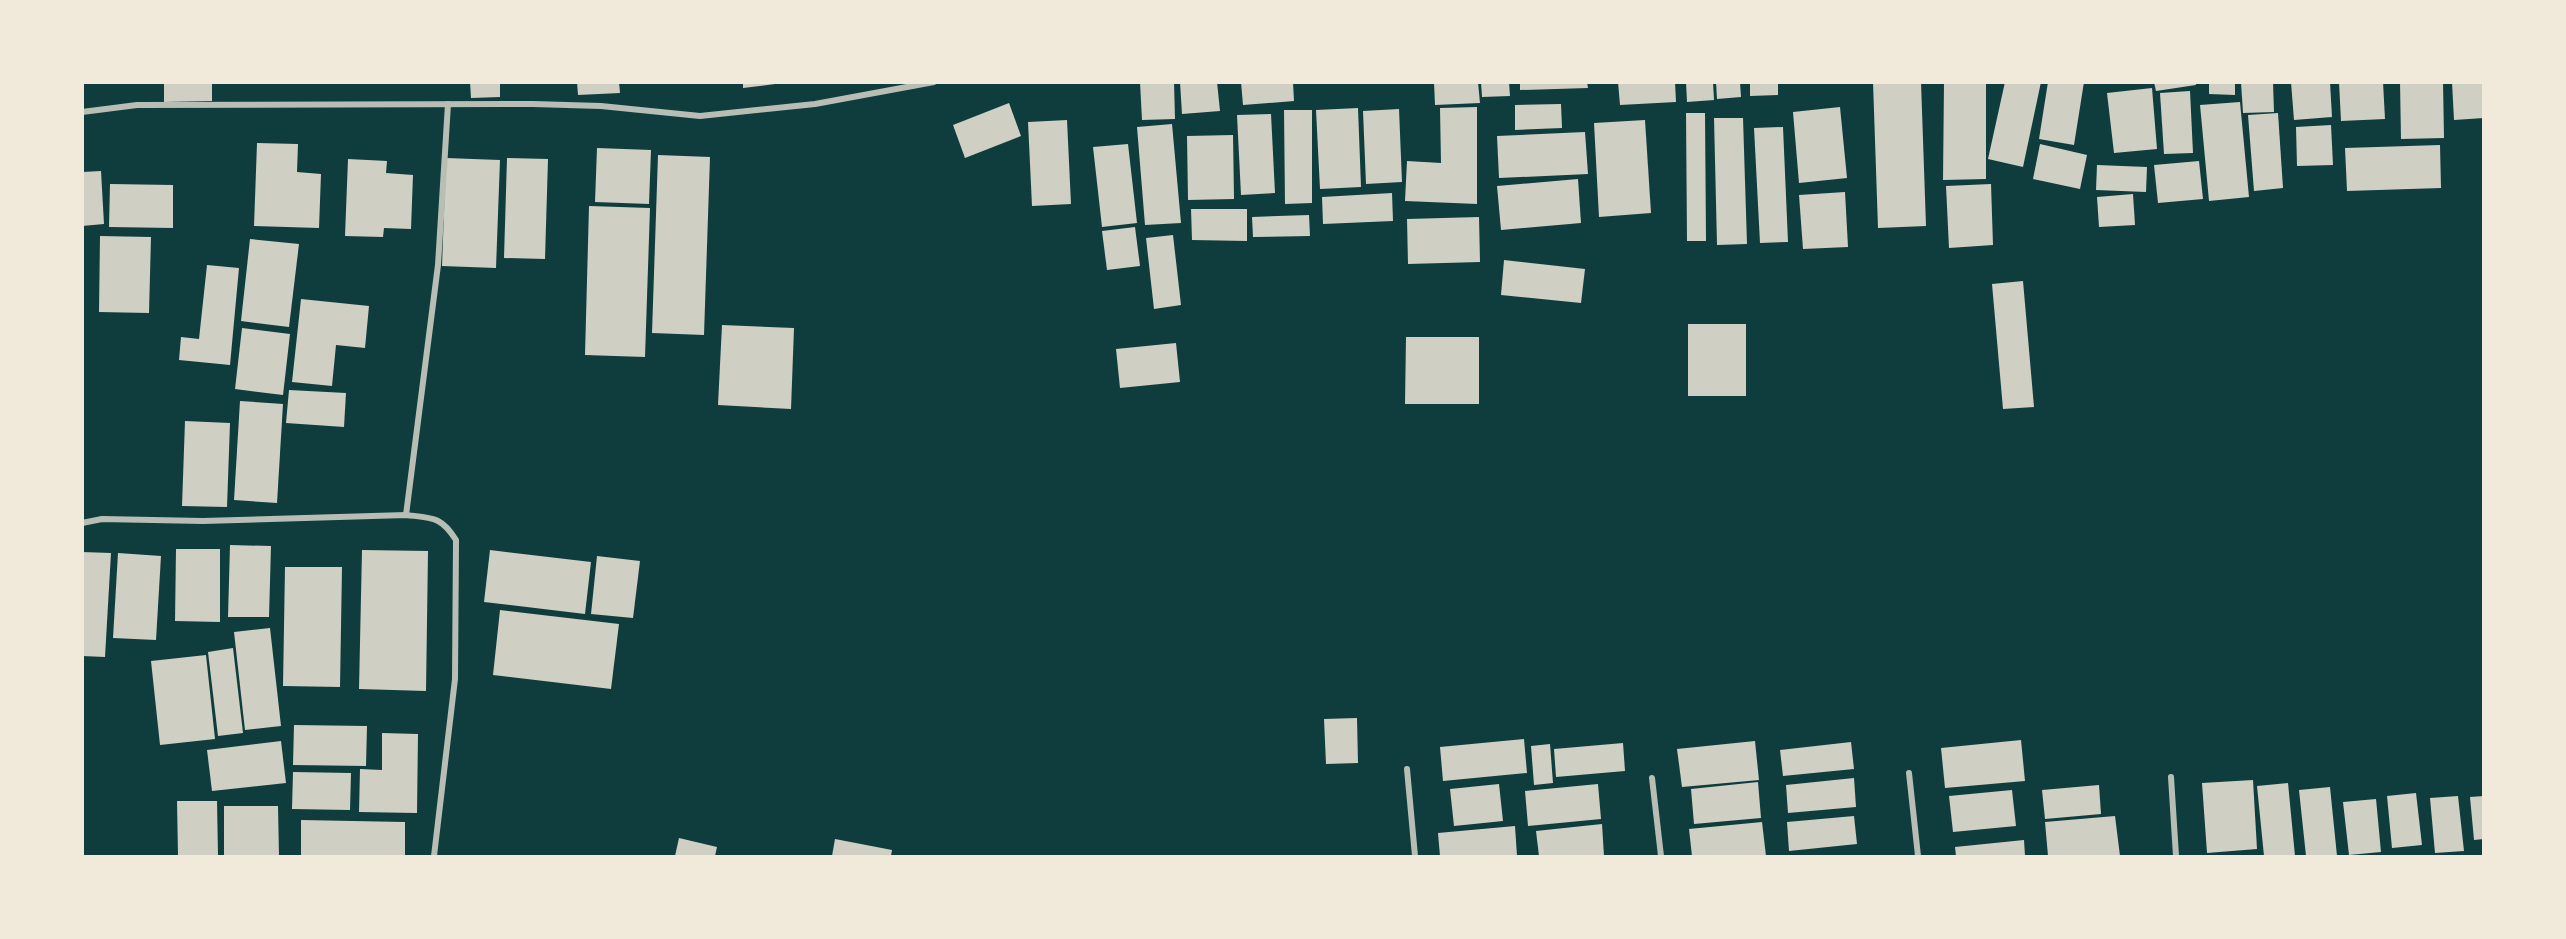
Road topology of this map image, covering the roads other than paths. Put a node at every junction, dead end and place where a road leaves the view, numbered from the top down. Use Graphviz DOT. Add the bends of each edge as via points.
graph roads {
  1 [pos="934,82"];
  2 [pos="448,104"];
  3 [pos="82,112"];
  4 [pos="406,516"];
  5 [pos="82,523"];
  6 [pos="1407,769"];
  7 [pos="1909,772"];
  8 [pos="2171,777"];
  9 [pos="1652,778"];
  10 [pos="434,856"];
  11 [pos="1415,856"];
  12 [pos="1661,856"];
  13 [pos="1918,856"];
  14 [pos="2176,856"];
  1 -- 2 [label="street" via="815,104 700,116 602,105"];
  2 -- 3 [label="street" via="137,105"];
  2 -- 4 [label="street" via="438,265"];
  4 -- 5 [label="street" via="102,519"];
  4 -- 10 [label="street" via="437,518 456,540 455,679"];
  6 -- 11 [label="street"];
  7 -- 13 [label="street"];
  8 -- 14 [label="street"];
  9 -- 12 [label="street"];
}
